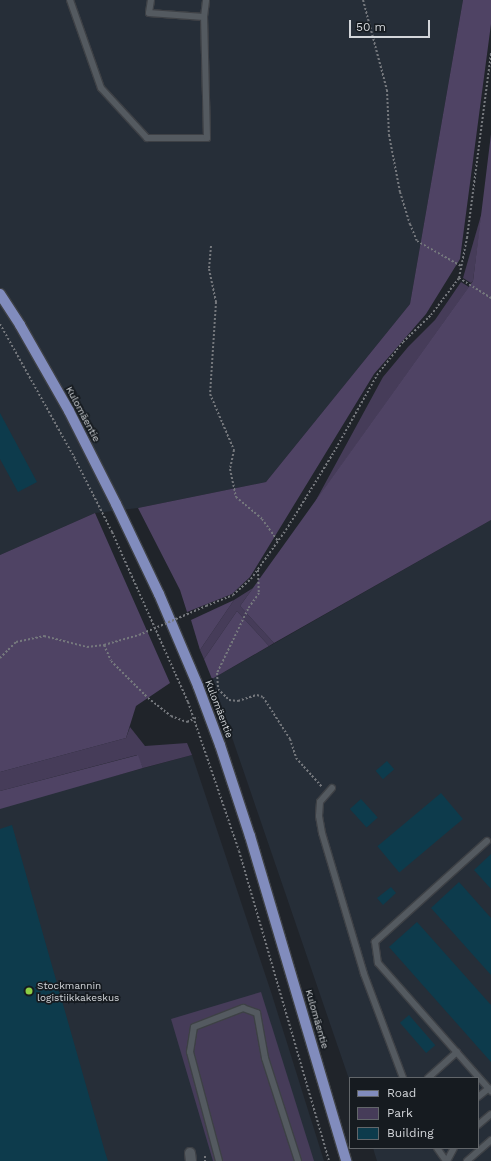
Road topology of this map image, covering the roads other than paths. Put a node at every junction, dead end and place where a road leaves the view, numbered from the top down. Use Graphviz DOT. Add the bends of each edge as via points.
graph roads {
  1 [pos="70,0"];
  2 [pos="151,0"];
  3 [pos="206,0"];
  4 [pos="204,17"];
  5 [pos="0,294"];
  6 [pos="329,790"];
  7 [pos="488,841"];
  8 [pos="457,1052"];
  9 [pos="403,1077"];
  10 [pos="429,1077"];
  11 [pos="490,1089"];
  12 [pos="479,1096"];
  13 [pos="491,1114"];
  14 [pos="479,1124"];
  15 [pos="491,1140"];
  16 [pos="438,1149"];
  17 [pos="453,1149"];
  18 [pos="219,1161"];
  19 [pos="298,1161"];
  20 [pos="346,1161"];
  21 [pos="446,1161"];
  22 [pos="467,1161"];
  1 -- 4 [label="lane" via="101,88 147,138 207,138"];
  2 -- 4 [label="lane" via="149,13"];
  3 -- 4 [label="lane"];
  5 -- 20 [label="main road, Kulomäentie" via="68,411 116,504 159,594 208,712 270,898"];
  6 -- 9 [label="lane" via="320,802 322,833 364,974"];
  7 -- 8 [label="lane" via="375,942 378,963"];
  8 -- 10 [label="lane"];
  8 -- 11 [label="lane"];
  11 -- 12 [label="lane"];
  13 -- 14 [label="lane"];
  15 -- 22 [label="lane"];
  16 -- 21 [label="lane"];
  17 -- 21 [label="lane"];
  18 -- 19 [label="lane" via="190,1052 194,1028 243,1008 257,1013 265,1058"];
}
